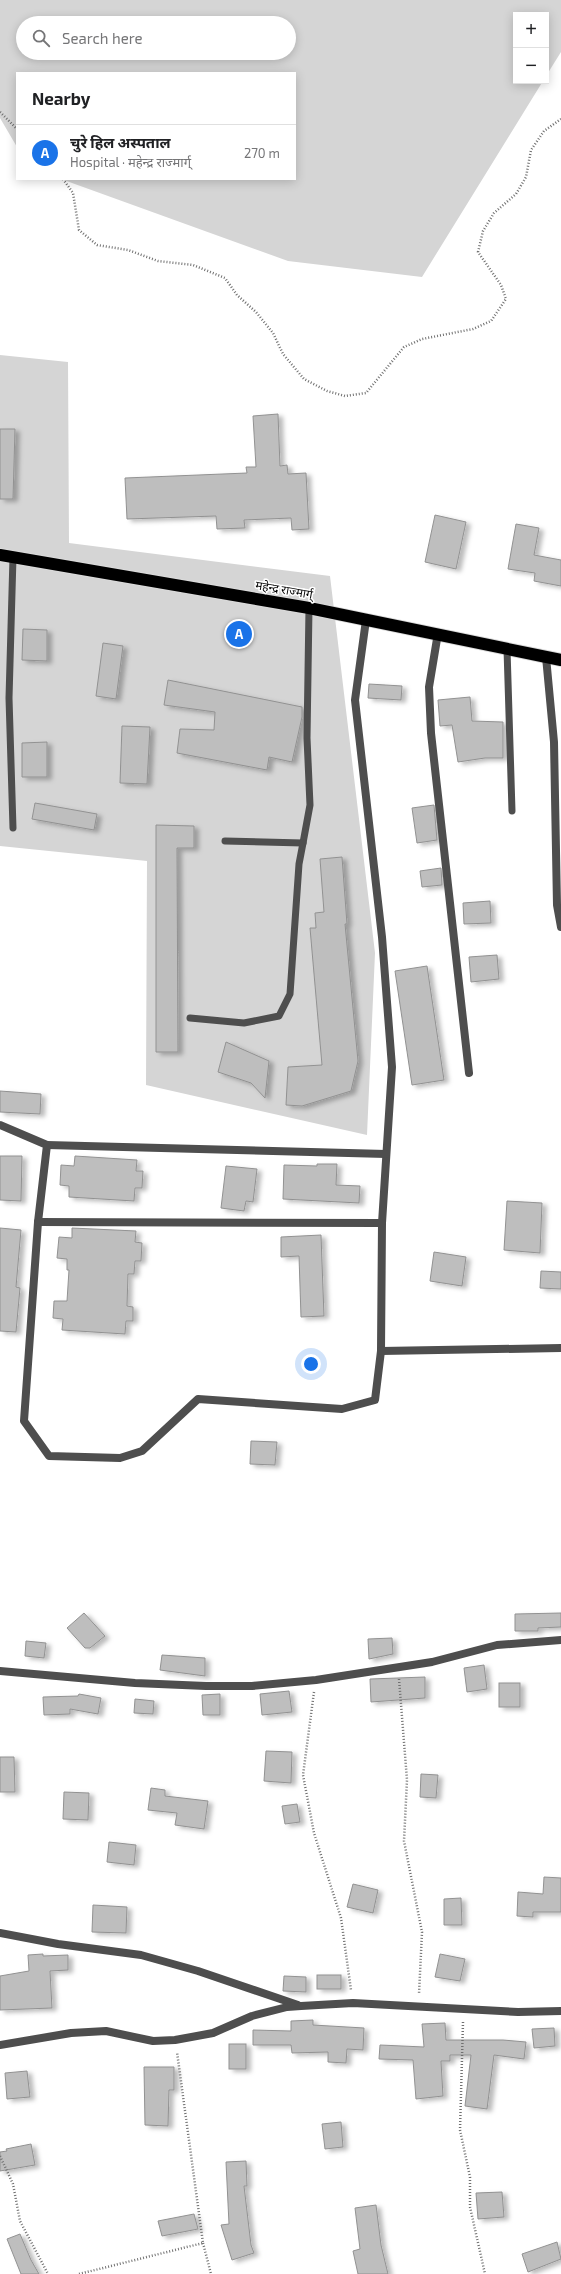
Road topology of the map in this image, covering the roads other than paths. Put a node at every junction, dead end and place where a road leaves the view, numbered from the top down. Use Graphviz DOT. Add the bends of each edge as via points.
graph roads {
  1 [pos="0,555"];
  2 [pos="13,557"];
  3 [pos="309,608"];
  4 [pos="366,620"];
  5 [pos="438,633"];
  6 [pos="507,649"];
  7 [pos="546,657"];
  8 [pos="561,660"];
  9 [pos="512,811"];
  10 [pos="13,828"];
  11 [pos="225,841"];
  12 [pos="303,843"];
  13 [pos="561,928"];
  14 [pos="190,1018"];
  15 [pos="469,1073"];
  16 [pos="0,1125"];
  17 [pos="47,1145"];
  18 [pos="386,1154"];
  19 [pos="38,1222"];
  20 [pos="382,1223"];
  21 [pos="561,1348"];
  22 [pos="381,1351"];
  23 [pos="561,1640"];
  24 [pos="0,1671"];
  25 [pos="0,1933"];
  26 [pos="301,2006"];
  27 [pos="561,2012"];
  28 [pos="0,2044"];
  1 -- 2 [label="highway, महेन्द्र राज्मार्ग्"];
  2 -- 3 [label="highway, महेन्द्र राज्मार्ग्"];
  2 -- 10 [label="lane" via="9,698"];
  3 -- 4 [label="highway, महेन्द्र राज्मार्ग्"];
  3 -- 12 [label="lane" via="307,738 310,805"];
  4 -- 5 [label="highway, महेन्द्र राज्मार्ग्"];
  4 -- 18 [label="street" via="355,700 382,937 392,1067"];
  5 -- 6 [label="highway, महेन्द्र राज्मार्ग्"];
  5 -- 15 [label="street" via="429,687 431,733"];
  6 -- 7 [label="highway, महेन्द्र राज्मार्ग्"];
  6 -- 9 [label="lane"];
  7 -- 8 [label="highway, महेन्द्र राज्मार्ग्"];
  7 -- 13 [label="street" via="554,742 557,897"];
  11 -- 12 [label="lane"];
  12 -- 14 [label="lane" via="299,864 290,994 279,1016 244,1023"];
  16 -- 17 [label="street"];
  17 -- 18 [label="street"];
  17 -- 19 [label="street"];
  18 -- 20 [label="street"];
  19 -- 20 [label="street"];
  19 -- 22 [label="street" via="24,1422 49,1456 120,1458 142,1451 198,1399 342,1409 375,1400"];
  20 -- 22 [label="street"];
  21 -- 22 [label="street"];
  23 -- 24 [label="street" via="497,1645 432,1662 316,1680 252,1686 206,1686"];
  25 -- 26 [label="street" via="141,1955 198,1971"];
  26 -- 27 [label="street" via="353,2003"];
  26 -- 28 [label="street" via="252,2016 213,2033 175,2040 153,2041 106,2031 71,2033"];
}
